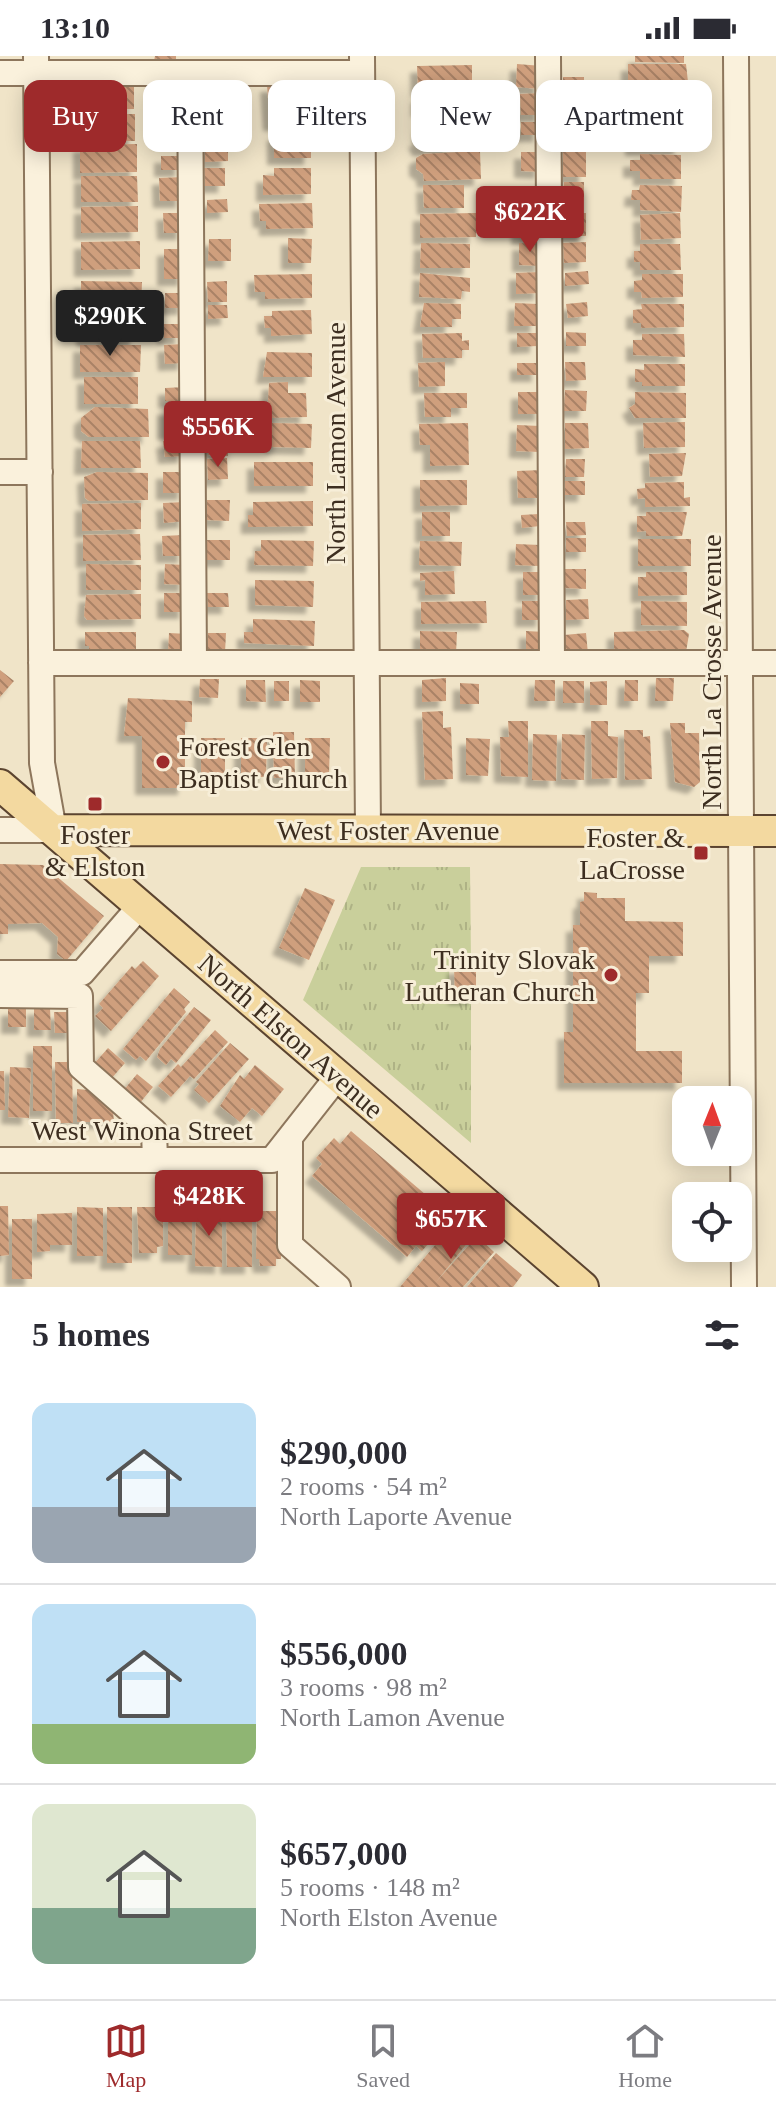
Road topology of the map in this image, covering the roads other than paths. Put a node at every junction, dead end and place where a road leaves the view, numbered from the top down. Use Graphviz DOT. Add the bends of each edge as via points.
graph roads {
  1 [pos="548,56"];
  2 [pos="736,56"];
  3 [pos="36,64"];
  4 [pos="362,64"];
  5 [pos="0,73"];
  6 [pos="190,73"];
  7 [pos="0,472"];
  8 [pos="40,472"];
  9 [pos="41,663"];
  10 [pos="194,663"];
  11 [pos="367,663"];
  12 [pos="552,663"];
  13 [pos="741,663"];
  14 [pos="776,663"];
  15 [pos="0,785"];
  16 [pos="0,830"];
  17 [pos="54,830"];
  18 [pos="368,830"];
  19 [pos="742,831"];
  20 [pos="776,831"];
  21 [pos="141,905"];
  22 [pos="0,973"];
  23 [pos="0,995"];
  24 [pos="338,1076"];
  25 [pos="290,1138"];
  26 [pos="0,1160"];
  27 [pos="155,1160"];
  28 [pos="338,1287"];
  29 [pos="583,1287"];
  30 [pos="744,1287"];
  1 -- 12 [label="street"];
  2 -- 13 [label="street, North La Crosse Avenue"];
  3 -- 5 [label="street"];
  3 -- 6 [label="street"];
  3 -- 8 [label="street"];
  4 -- 6 [label="street"];
  4 -- 11 [label="street, North Lamon Avenue"];
  6 -- 10 [label="street"];
  7 -- 8 [label="street"];
  8 -- 9 [label="street"];
  9 -- 10 [label="street"];
  9 -- 17 [label="street" via="42,763"];
  10 -- 11 [label="street"];
  11 -- 12 [label="street"];
  11 -- 18 [label="street, North Lamon Avenue"];
  12 -- 13 [label="street"];
  13 -- 14 [label="street"];
  13 -- 19 [label="street, North La Crosse Avenue"];
  15 -- 17 [label="main road, North Elston Avenue"];
  16 -- 17 [label="street, West Foster Avenue"];
  17 -- 18 [label="main road, West Foster Avenue"];
  17 -- 21 [label="main road, North Elston Avenue"];
  18 -- 19 [label="main road, West Foster Avenue"];
  19 -- 20 [label="main road, West Foster Avenue"];
  19 -- 30 [label="street, North La Crosse Avenue"];
  21 -- 22 [label="street" via="82,973"];
  21 -- 24 [label="main road, North Elston Avenue"];
  23 -- 27 [label="street" via="80,996 81,1067 154,1131"];
  24 -- 25 [label="street, West Winona Street"];
  24 -- 29 [label="main road, North Elston Avenue"];
  25 -- 27 [label="street, West Winona Street" via="272,1160"];
  25 -- 28 [label="street" via="290,1245"];
  26 -- 27 [label="street, West Winona Street"];
}
